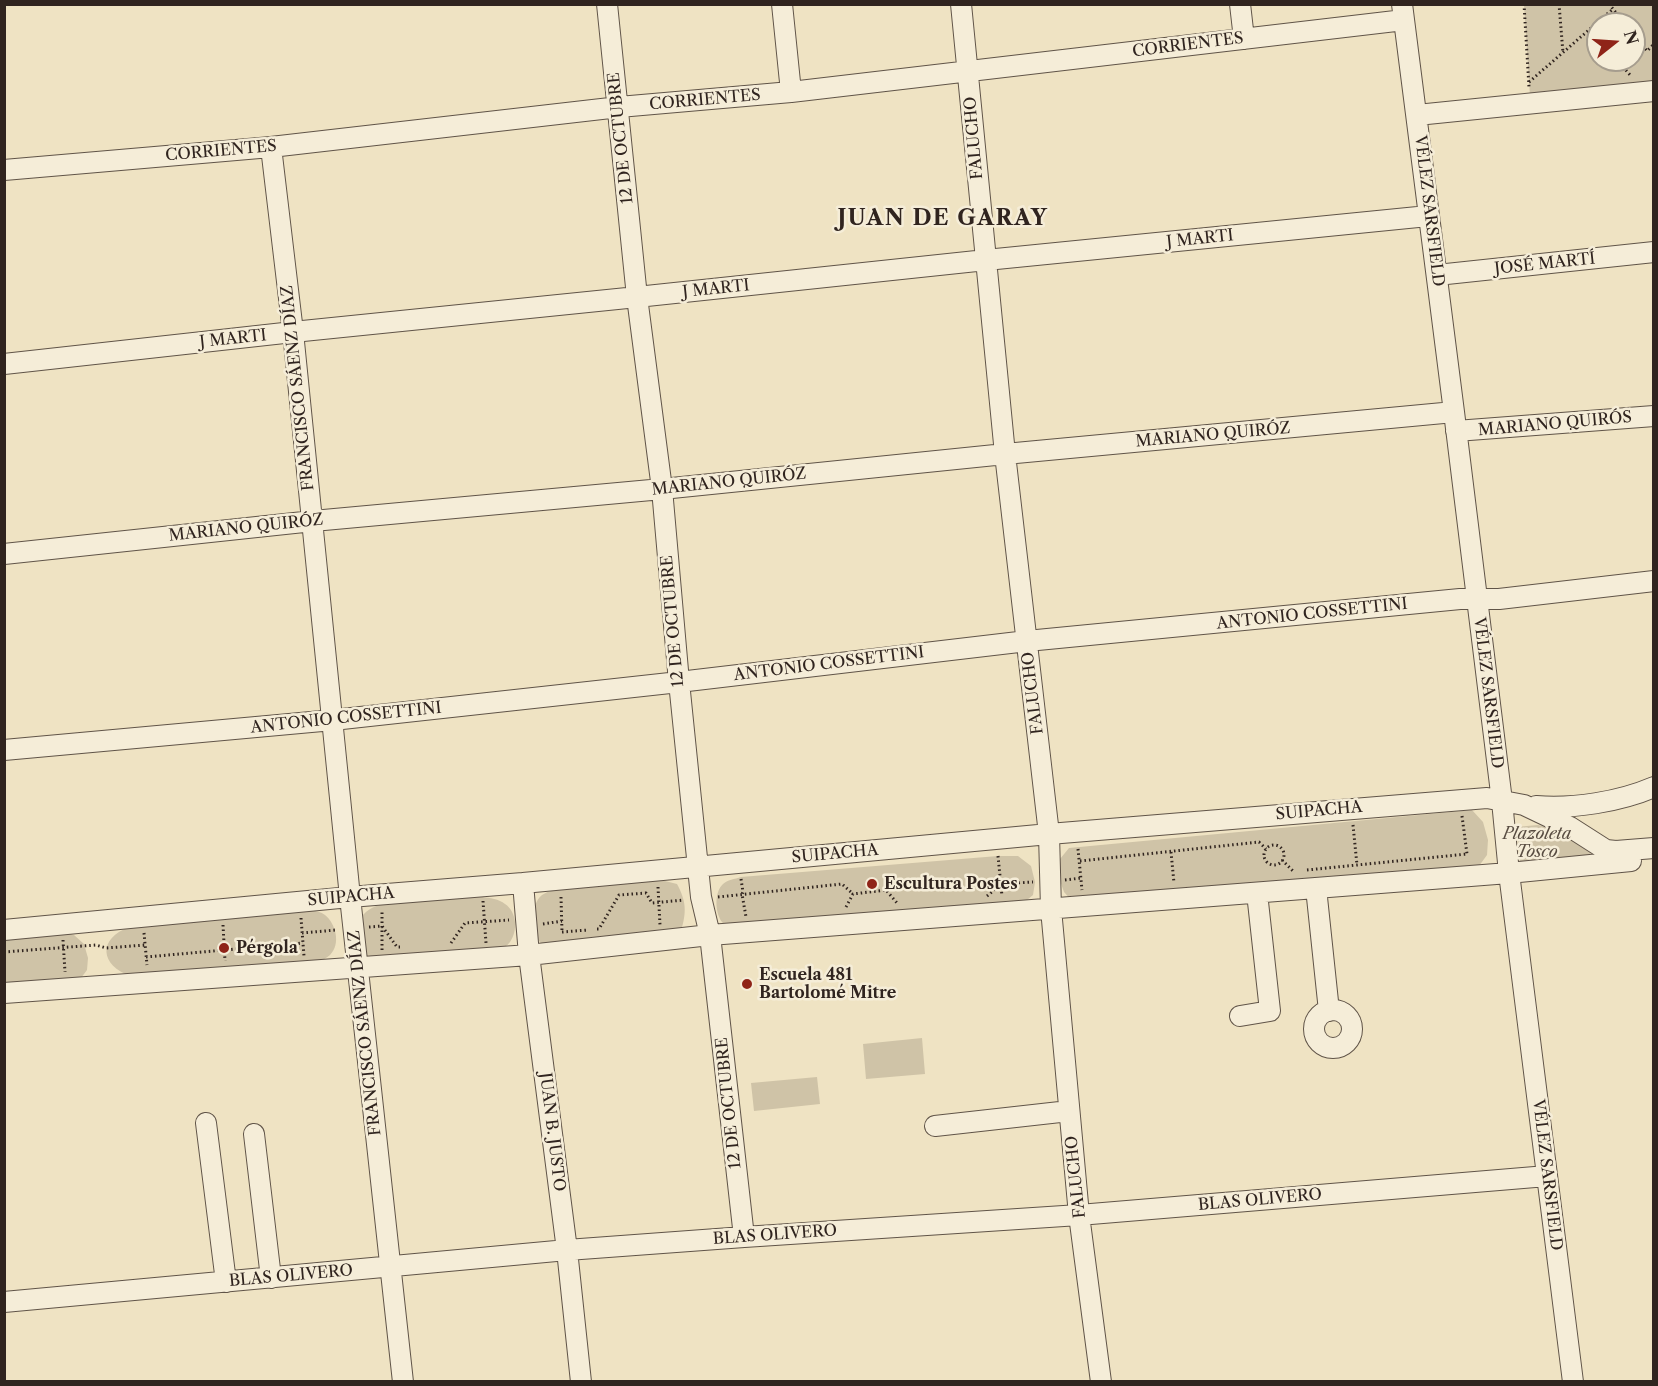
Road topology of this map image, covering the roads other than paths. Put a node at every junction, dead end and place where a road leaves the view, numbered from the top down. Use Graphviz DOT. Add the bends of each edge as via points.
graph roads {
  1 [pos="608,4"];
  2 [pos="782,4"];
  3 [pos="961,4"];
  4 [pos="1240,4"];
  5 [pos="1403,12"];
  6 [pos="1244,39"];
  7 [pos="968,70"];
  8 [pos="1653,91"];
  9 [pos="791,92"];
  10 [pos="619,107"];
  11 [pos="1417,115"];
  12 [pos="271,147"];
  13 [pos="4,170"];
  14 [pos="1428,216"];
  15 [pos="1653,252"];
  16 [pos="986,260"];
  17 [pos="1437,275"];
  18 [pos="637,297"];
  19 [pos="292,332"];
  20 [pos="4,364"];
  21 [pos="1653,416"];
  22 [pos="1455,422"];
  23 [pos="1005,454"];
  24 [pos="662,489"];
  25 [pos="313,521"];
  26 [pos="4,554"];
  27 [pos="1653,581"];
  28 [pos="1476,599"];
  29 [pos="1026,641"];
  30 [pos="679,682"];
  31 [pos="333,720"];
  32 [pos="4,750"];
  33 [pos="1653,788"];
  34 [pos="1502,801"];
  35 [pos="1524,805"];
  36 [pos="1049,834"];
  37 [pos="1653,848"];
  38 [pos="1653,859"];
  39 [pos="698,867"];
  40 [pos="1509,873"];
  41 [pos="523,883"];
  42 [pos="1316,888"];
  43 [pos="1257,893"];
  44 [pos="350,897"];
  45 [pos="1051,909"];
  46 [pos="4,930"];
  47 [pos="710,935"];
  48 [pos="529,955"];
  49 [pos="358,968"];
  50 [pos="4,993"];
  51 [pos="1329,1011"];
  52 [pos="1240,1016"];
  53 [pos="1069,1111"];
  54 [pos="206,1123"];
  55 [pos="935,1126"];
  56 [pos="254,1134"];
  57 [pos="1547,1176"];
  58 [pos="1079,1215"];
  59 [pos="744,1237"];
  60 [pos="567,1250"];
  61 [pos="391,1267"];
  62 [pos="271,1278"];
  63 [pos="226,1282"];
  64 [pos="4,1302"];
  65 [pos="403,1382"];
  66 [pos="581,1382"];
  67 [pos="1101,1382"];
  68 [pos="1573,1382"];
  1 -- 10 [label="street, 12 DE OCTUBRE"];
  2 -- 9 [label="street"];
  3 -- 7 [label="street, FALUCHO"];
  4 -- 6 [label="street"];
  5 -- 6 [label="street, CORRIENTES"];
  5 -- 11 [label="street, VÉLEZ SARSFIELD"];
  6 -- 7 [label="street, CORRIENTES"];
  7 -- 9 [label="street, CORRIENTES"];
  7 -- 16 [label="street, FALUCHO"];
  8 -- 11 [label="street"];
  9 -- 10 [label="street, CORRIENTES"];
  10 -- 12 [label="street, CORRIENTES"];
  10 -- 18 [label="street, 12 DE OCTUBRE"];
  11 -- 14 [label="street, VÉLEZ SARSFIELD"];
  12 -- 13 [label="street, CORRIENTES"];
  12 -- 19 [label="street, FRANCISCO SÁENZ DÍAZ"];
  14 -- 16 [label="street, J MARTI"];
  14 -- 17 [label="street, VÉLEZ SARSFIELD"];
  15 -- 17 [label="street, JOSÉ MARTÍ"];
  16 -- 18 [label="street, J MARTI"];
  16 -- 23 [label="street, FALUCHO"];
  17 -- 22 [label="street, VÉLEZ SARSFIELD"];
  18 -- 19 [label="street, J MARTI"];
  18 -- 24 [label="street, 12 DE OCTUBRE"];
  19 -- 20 [label="street, J MARTI"];
  19 -- 25 [label="street, FRANCISCO SÁENZ DÍAZ"];
  21 -- 22 [label="street, MARIANO QUIRÓS"];
  22 -- 23 [label="street, MARIANO QUIRÓZ"];
  22 -- 28 [label="street, VÉLEZ SARSFIELD"];
  23 -- 24 [label="street, MARIANO QUIRÓZ"];
  23 -- 29 [label="street, FALUCHO"];
  24 -- 25 [label="street, MARIANO QUIRÓZ"];
  24 -- 30 [label="street, 12 DE OCTUBRE"];
  25 -- 26 [label="street, MARIANO QUIRÓZ"];
  25 -- 31 [label="street, FRANCISCO SÁENZ DÍAZ"];
  27 -- 28 [label="street, ANTONIO COSSETTINI"];
  28 -- 29 [label="street, ANTONIO COSSETTINI"];
  28 -- 34 [label="street, VÉLEZ SARSFIELD"];
  29 -- 30 [label="street, ANTONIO COSSETTINI"];
  29 -- 36 [label="street, FALUCHO"];
  30 -- 31 [label="street, ANTONIO COSSETTINI"];
  30 -- 39 [label="street, 12 DE OCTUBRE"];
  31 -- 32 [label="street, ANTONIO COSSETTINI"];
  31 -- 44 [label="street, FRANCISCO SÁENZ DÍAZ"];
  33 -- 35 [label="street" via="1558,808"];
  34 -- 35 [label="street, SUIPACHA"];
  34 -- 36 [label="street, SUIPACHA" via="1463,799"];
  34 -- 40 [label="street, VÉLEZ SARSFIELD"];
  35 -- 37 [label="street, SUIPACHA" via="1606,850"];
  36 -- 39 [label="street, SUIPACHA"];
  36 -- 45 [label="street, FALUCHO"];
  38 -- 40 [label="street"];
  39 -- 41 [label="street, SUIPACHA"];
  39 -- 47 [label="street, 12 DE OCTUBRE"];
  40 -- 42 [label="street"];
  40 -- 57 [label="street, VÉLEZ SARSFIELD"];
  41 -- 44 [label="street, SUIPACHA"];
  41 -- 48 [label="street, JUAN B. JUSTO"];
  42 -- 43 [label="street"];
  42 -- 51 [label="street"];
  43 -- 45 [label="street"];
  43 -- 52 [label="street" via="1269,1011"];
  44 -- 46 [label="street, SUIPACHA"];
  44 -- 49 [label="street, FRANCISCO SÁENZ DÍAZ"];
  45 -- 47 [label="street"];
  45 -- 53 [label="street, FALUCHO"];
  47 -- 48 [label="street" via="563,941"];
  47 -- 59 [label="street, 12 DE OCTUBRE"];
  48 -- 49 [label="street"];
  48 -- 60 [label="street, JUAN B. JUSTO"];
  49 -- 50 [label="street"];
  49 -- 61 [label="street, FRANCISCO SÁENZ DÍAZ"];
  53 -- 55 [label="street"];
  53 -- 58 [label="street, FALUCHO"];
  54 -- 63 [label="street"];
  56 -- 62 [label="street"];
  57 -- 58 [label="street, BLAS OLIVERO"];
  57 -- 68 [label="street, VÉLEZ SARSFIELD"];
  58 -- 59 [label="street, BLAS OLIVERO"];
  58 -- 67 [label="street, FALUCHO"];
  59 -- 60 [label="street, BLAS OLIVERO"];
  60 -- 61 [label="street, BLAS OLIVERO"];
  60 -- 66 [label="street, JUAN B. JUSTO"];
  61 -- 62 [label="street, BLAS OLIVERO"];
  61 -- 65 [label="street, FRANCISCO SÁENZ DÍAZ"];
  62 -- 63 [label="street, BLAS OLIVERO"];
  63 -- 64 [label="street, BLAS OLIVERO"];
}
